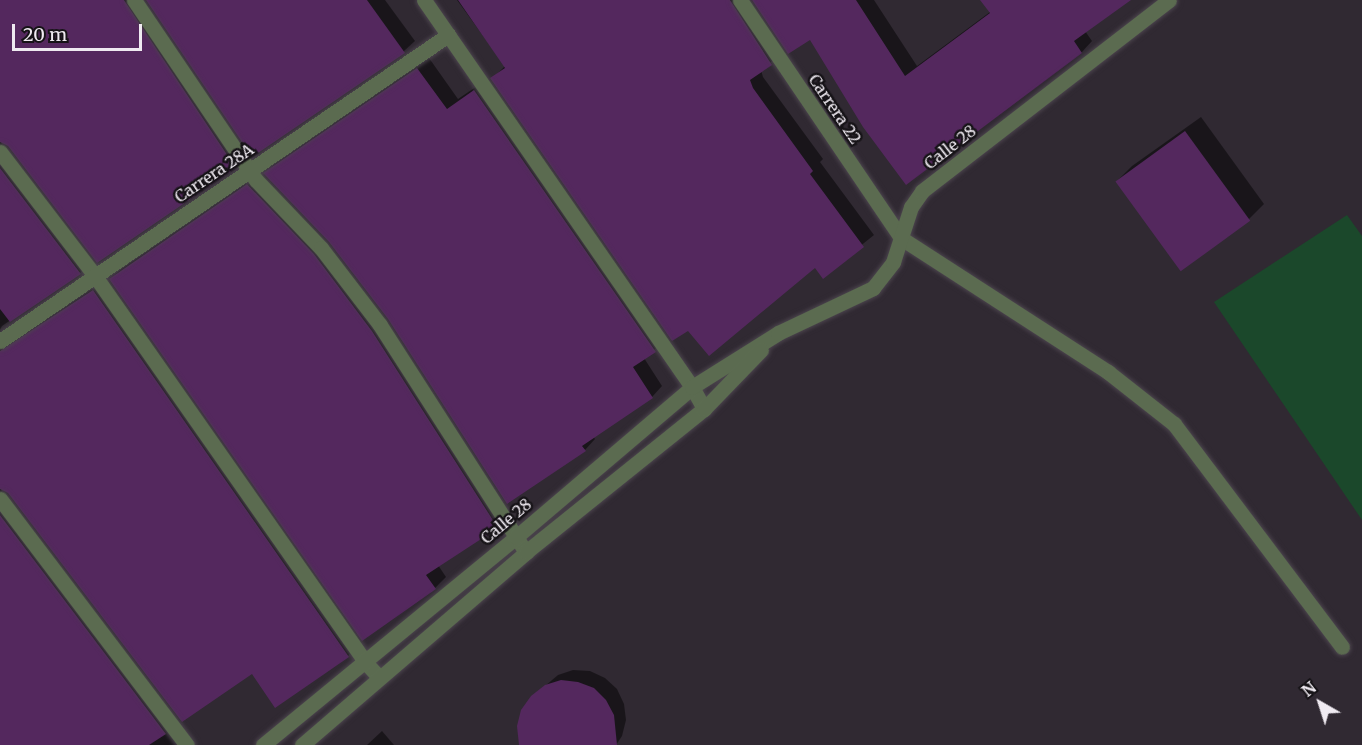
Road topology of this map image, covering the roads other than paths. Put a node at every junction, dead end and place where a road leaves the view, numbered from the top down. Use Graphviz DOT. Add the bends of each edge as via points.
graph roads {
  1 [pos="134,0"];
  2 [pos="424,0"];
  3 [pos="740,0"];
  4 [pos="1169,0"];
  5 [pos="448,35"];
  6 [pos="0,152"];
  7 [pos="250,170"];
  8 [pos="901,238"];
  9 [pos="95,276"];
  10 [pos="778,333"];
  11 [pos="0,341"];
  12 [pos="692,387"];
  13 [pos="704,409"];
  14 [pos="0,499"];
  15 [pos="516,537"];
  16 [pos="526,552"];
  17 [pos="1342,647"];
  18 [pos="364,662"];
  19 [pos="379,677"];
  20 [pos="187,745"];
  21 [pos="263,745"];
  22 [pos="302,745"];
  1 -- 7 [label="street"];
  2 -- 5 [label="street"];
  3 -- 8 [label="street, Carrera 22"];
  4 -- 8 [label="street, Calle 28" via="922,191 911,207"];
  5 -- 7 [label="street, Carrera 28A"];
  5 -- 12 [label="street"];
  6 -- 9 [label="street"];
  7 -- 9 [label="street, Carrera 28A"];
  7 -- 15 [label="street" via="321,248 380,325"];
  8 -- 10 [label="street, Calle 28" via="893,262 873,288"];
  8 -- 17 [label="street" via="1108,372 1174,424"];
  9 -- 11 [label="street, Carrera 28A"];
  9 -- 18 [label="street"];
  10 -- 12 [label="street, Calle 28"];
  10 -- 13 [label="street, Calle 28"];
  12 -- 13 [label="street"];
  12 -- 15 [label="street, Calle 28"];
  13 -- 16 [label="street, Calle 28"];
  14 -- 20 [label="street"];
  15 -- 16 [label="street"];
  15 -- 18 [label="street, Calle 28"];
  16 -- 19 [label="street, Calle 28"];
  18 -- 19 [label="street"];
  18 -- 21 [label="street, Calle 28"];
  19 -- 22 [label="street, Calle 28"];
}
